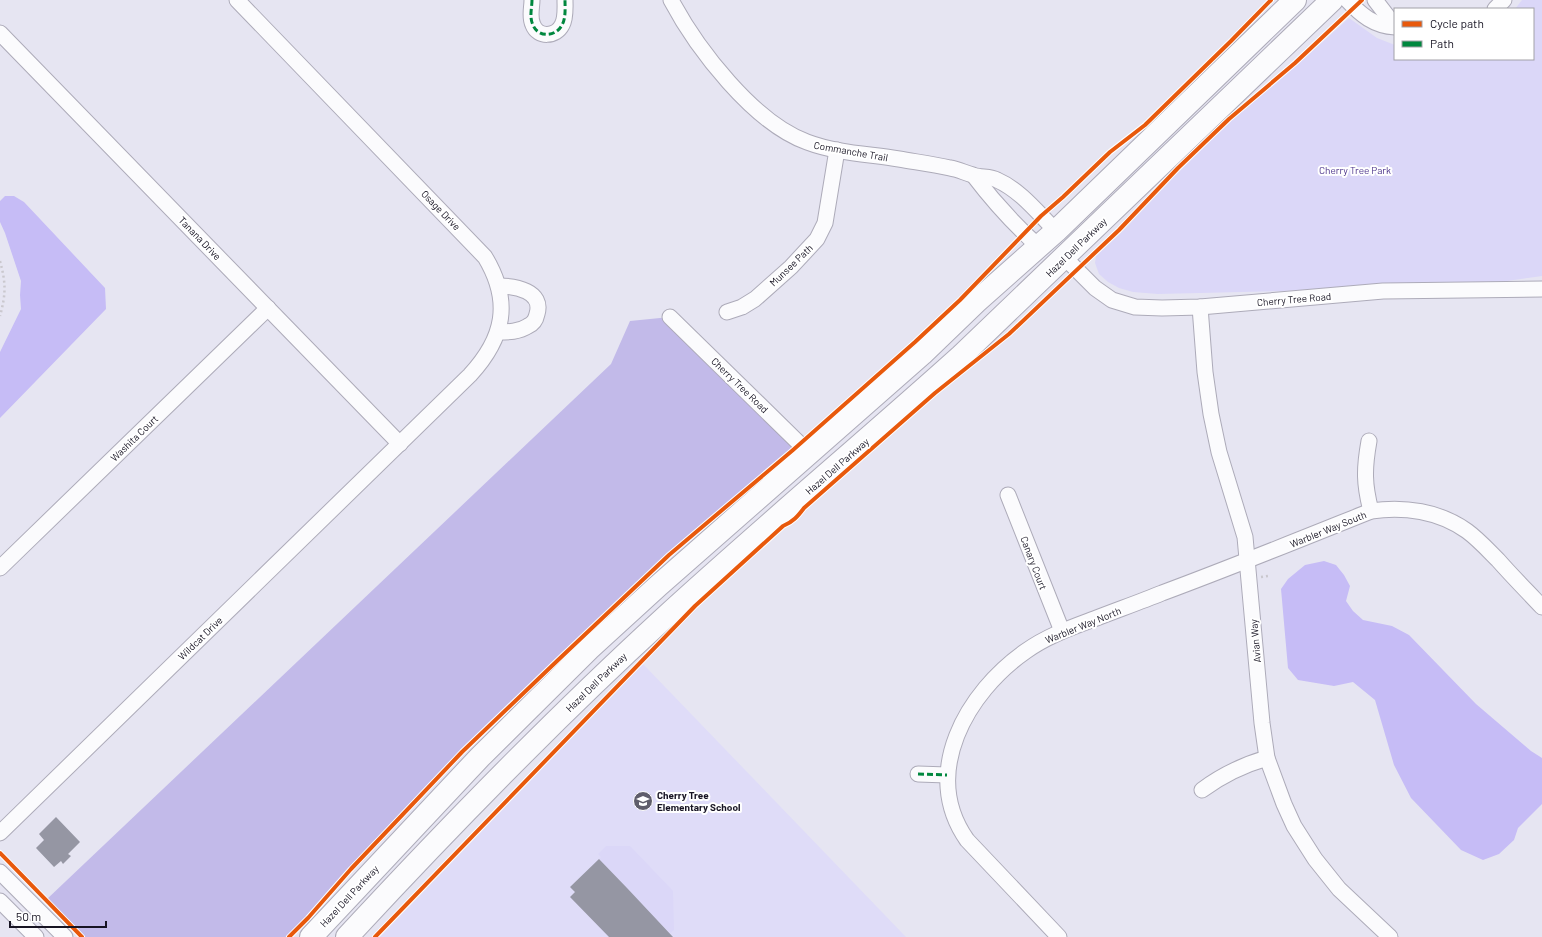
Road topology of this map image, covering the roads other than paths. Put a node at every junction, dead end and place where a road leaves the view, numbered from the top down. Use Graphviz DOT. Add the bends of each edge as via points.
graph roads {
  1 [pos="237,0"];
  2 [pos="532,0"];
  3 [pos="565,0"];
  4 [pos="671,0"];
  5 [pos="1295,0"];
  6 [pos="1332,0"];
  7 [pos="1347,0"];
  8 [pos="1375,0"];
  9 [pos="1504,0"];
  10 [pos="1496,8"];
  11 [pos="1394,25"];
  12 [pos="1394,26"];
  13 [pos="0,33"];
  14 [pos="837,150"];
  15 [pos="974,176"];
  16 [pos="1056,231"];
  17 [pos="1038,246"];
  18 [pos="1064,257"];
  19 [pos="498,286"];
  20 [pos="1542,289"];
  21 [pos="1200,307"];
  22 [pos="268,308"];
  23 [pos="727,312"];
  24 [pos="670,317"];
  25 [pos="498,332"];
  26 [pos="1369,440"];
  27 [pos="400,444"];
  28 [pos="809,453"];
  29 [pos="1008,495"];
  30 [pos="1371,511"];
  31 [pos="1248,560"];
  32 [pos="0,568"];
  33 [pos="1542,607"];
  34 [pos="1062,631"];
  35 [pos="1267,758"];
  36 [pos="918,774"];
  37 [pos="947,775"];
  38 [pos="1202,790"];
  39 [pos="0,833"];
  40 [pos="0,872"];
  41 [pos="0,901"];
  42 [pos="36,937"];
  43 [pos="65,937"];
  44 [pos="311,937"];
  45 [pos="347,937"];
  46 [pos="1059,937"];
  47 [pos="1390,937"];
  1 -- 19 [label="street, Osage Drive" via="476,246 491,266"];
  2 -- 3 [label="street" via="533,26 540,33 548,34 562,26"];
  4 -- 14 [label="street, Commanche Trail" via="688,30 710,60 756,110 792,136"];
  5 -- 16 [label="main road, Hazel Dell Parkway"];
  6 -- 18 [label="main road, Hazel Dell Parkway"];
  7 -- 12 [label="street" via="1377,24"];
  8 -- 11 [label="street"];
  9 -- 10 [label="street"];
  13 -- 22 [label="street, Tanana Drive"];
  14 -- 15 [label="street, Commanche Trail" via="933,164"];
  14 -- 23 [label="street, Munsee Path" via="825,223 817,239 791,267 755,299"];
  15 -- 16 [label="street, Commanche Trail" via="996,179 1014,190"];
  15 -- 17 [label="street" via="994,201"];
  16 -- 17 [label="main road, Hazel Dell Parkway"];
  17 -- 28 [label="main road, Hazel Dell Parkway" via="911,364"];
  18 -- 21 [label="street, Cherry Tree Road" via="1095,288 1112,300 1135,307"];
  18 -- 45 [label="main road, Hazel Dell Parkway" via="915,397 705,581 608,670 457,821"];
  19 -- 25 [label="street, Osage Drive" via="501,305"];
  19 -- 25 [label="street" via="515,287 530,292 538,306 537,315 530,325 515,331"];
  20 -- 21 [label="street, Cherry Tree Road" via="1383,291"];
  21 -- 31 [label="street, Avian Way" via="1211,414 1219,452 1245,537"];
  22 -- 27 [label="street, Tanana Drive"];
  22 -- 32 [label="street, Washita Court"];
  24 -- 28 [label="street, Cherry Tree Road"];
  25 -- 27 [label="street, Osage Drive" via="492,347 478,366"];
  26 -- 30 [label="street" via="1364,477"];
  27 -- 39 [label="street, Wildcat Drive"];
  28 -- 44 [label="main road, Hazel Dell Parkway" via="589,650 469,768"];
  29 -- 34 [label="street, Canary Court"];
  30 -- 31 [label="street, Warbler Way South"];
  30 -- 33 [label="street, Warbler Way South" via="1402,509 1423,512 1445,519 1467,531"];
  31 -- 34 [label="street, Warbler Way North"];
  31 -- 35 [label="street, Avian Way"];
  34 -- 37 [label="street, Warbler Way North" via="1026,651 991,680 957,735 950,754"];
  35 -- 38 [label="street" via="1224,774"];
  35 -- 47 [label="street, Avian Way" via="1294,826 1315,859 1339,889"];
  36 -- 37 [label="street"];
  37 -- 46 [label="street, Warbler Way North" via="949,803 964,836 974,850"];
  40 -- 43 [label="street"];
  41 -- 42 [label="street"];
}
